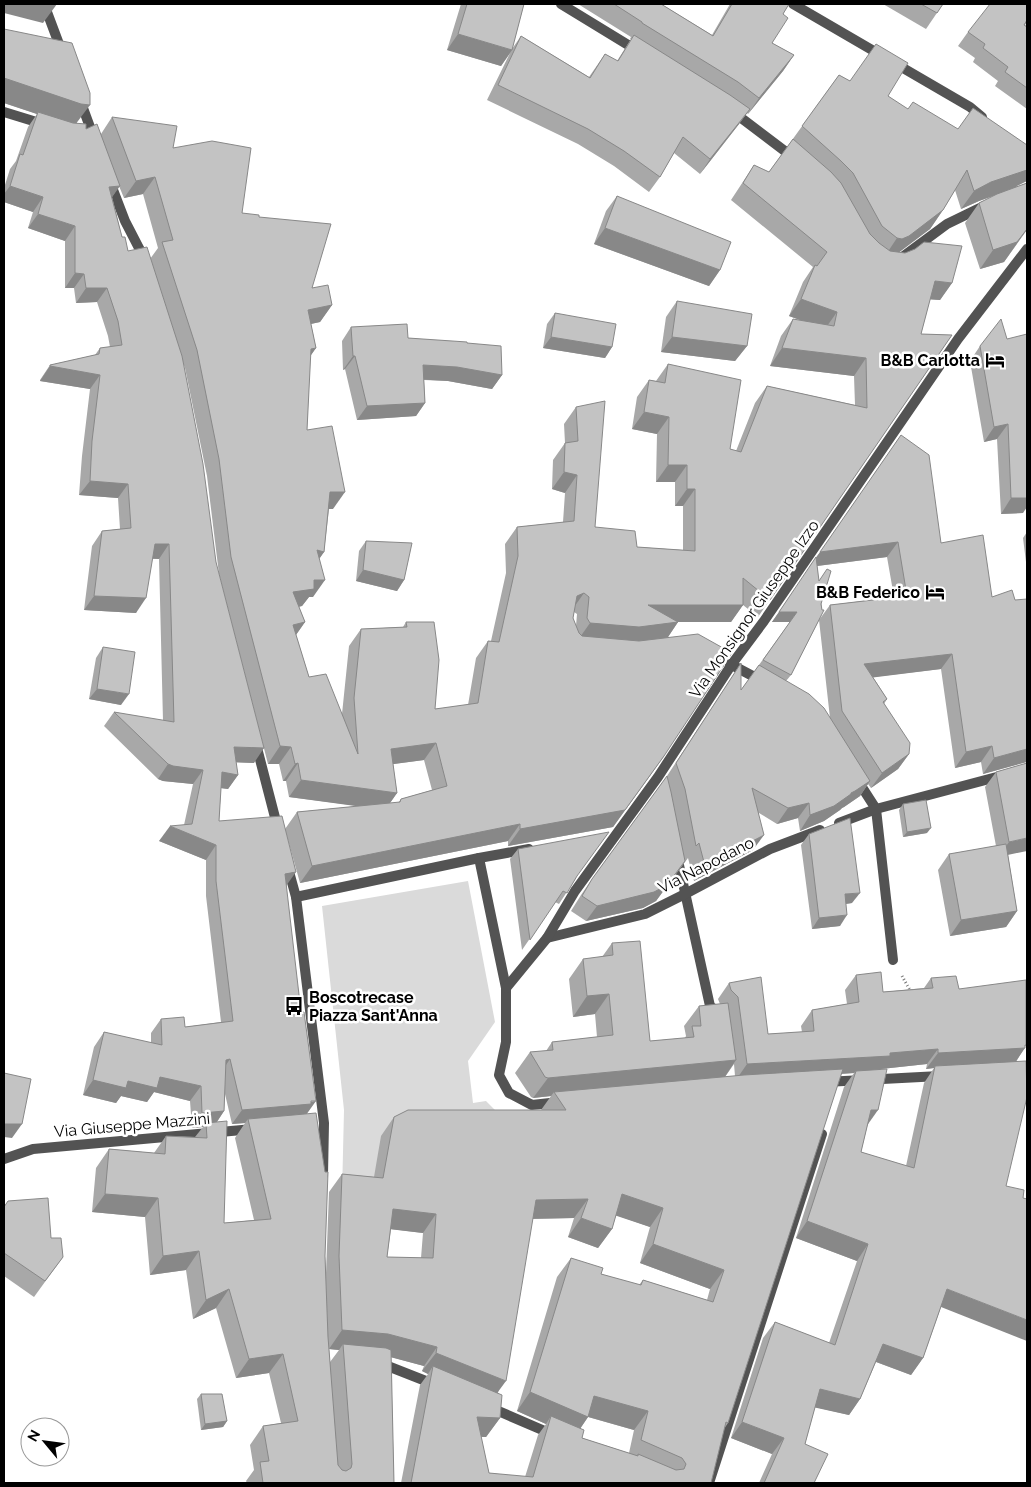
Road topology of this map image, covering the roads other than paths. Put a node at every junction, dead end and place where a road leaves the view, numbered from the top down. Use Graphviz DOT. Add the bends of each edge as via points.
graph roads {
  1 [pos="44,4"];
  2 [pos="561,4"];
  3 [pos="793,4"];
  4 [pos="64,57"];
  5 [pos="650,59"];
  6 [pos="77,93"];
  7 [pos="723,104"];
  8 [pos="4,112"];
  9 [pos="991,125"];
  10 [pos="56,128"];
  11 [pos="97,147"];
  12 [pos="804,167"];
  13 [pos="108,175"];
  14 [pos="990,204"];
  15 [pos="1027,249"];
  16 [pos="890,264"];
  17 [pos="146,268"];
  18 [pos="727,662"];
  19 [pos="771,686"];
  20 [pos="254,736"];
  21 [pos="1027,769"];
  22 [pos="855,776"];
  23 [pos="658,777"];
  24 [pos="663,792"];
  25 [pos="876,809"];
  26 [pos="618,833"];
  27 [pos="600,836"];
  28 [pos="281,840"];
  29 [pos="535,848"];
  30 [pos="676,850"];
  31 [pos="479,858"];
  32 [pos="286,859"];
  33 [pos="685,894"];
  34 [pos="296,897"];
  35 [pos="547,938"];
  36 [pos="893,960"];
  37 [pos="506,988"];
  38 [pos="721,1023"];
  39 [pos="952,1075"];
  40 [pos="819,1082"];
  41 [pos="572,1101"];
  42 [pos="266,1128"];
  43 [pos="824,1128"];
  44 [pos="4,1159"];
  45 [pos="323,1184"];
  46 [pos="374,1360"];
  47 [pos="445,1388"];
  48 [pos="480,1403"];
  49 [pos="560,1437"];
  50 [pos="709,1483"];
  1 -- 4 [label="street"];
  2 -- 5 [label="street"];
  3 -- 9 [label="street" via="970,107"];
  6 -- 11 [label="street" via="87,130"];
  7 -- 12 [label="street"];
  8 -- 10 [label="street"];
  13 -- 17 [label="street"];
  14 -- 16 [label="street" via="947,224"];
  15 -- 18 [label="street, Via Monsignor Giuseppe Izzo" via="958,338 776,604"];
  18 -- 19 [label="street"];
  18 -- 23 [label="street, Via Monsignor Giuseppe Izzo"];
  20 -- 28 [label="street"];
  21 -- 25 [label="street, Via Napodano"];
  22 -- 25 [label="street"];
  23 -- 24 [label="street"];
  23 -- 26 [label="street, Via Monsignor Giuseppe Izzo"];
  25 -- 33 [label="street, Via Napodano" via="770,849"];
  25 -- 36 [label="street"];
  26 -- 27 [label="street"];
  26 -- 35 [label="street, Via Monsignor Giuseppe Izzo" via="575,891"];
  29 -- 31 [label="street"];
  30 -- 33 [label="street"];
  31 -- 34 [label="street"];
  31 -- 37 [label="street"];
  32 -- 34 [label="street"];
  33 -- 35 [label="street, Via Napodano" via="645,914"];
  33 -- 38 [label="street" via="710,1006 720,1014"];
  34 -- 45 [label="street"];
  35 -- 37 [label="street, Via Monsignor Giuseppe Izzo"];
  37 -- 41 [label="street" via="506,1042 499,1075 509,1093 532,1104"];
  39 -- 40 [label="street" via="837,1086"];
  42 -- 44 [label="street, Via Giuseppe Mazzini" via="33,1149"];
  43 -- 50 [label="street"];
  46 -- 47 [label="street"];
  48 -- 49 [label="street"];
}
